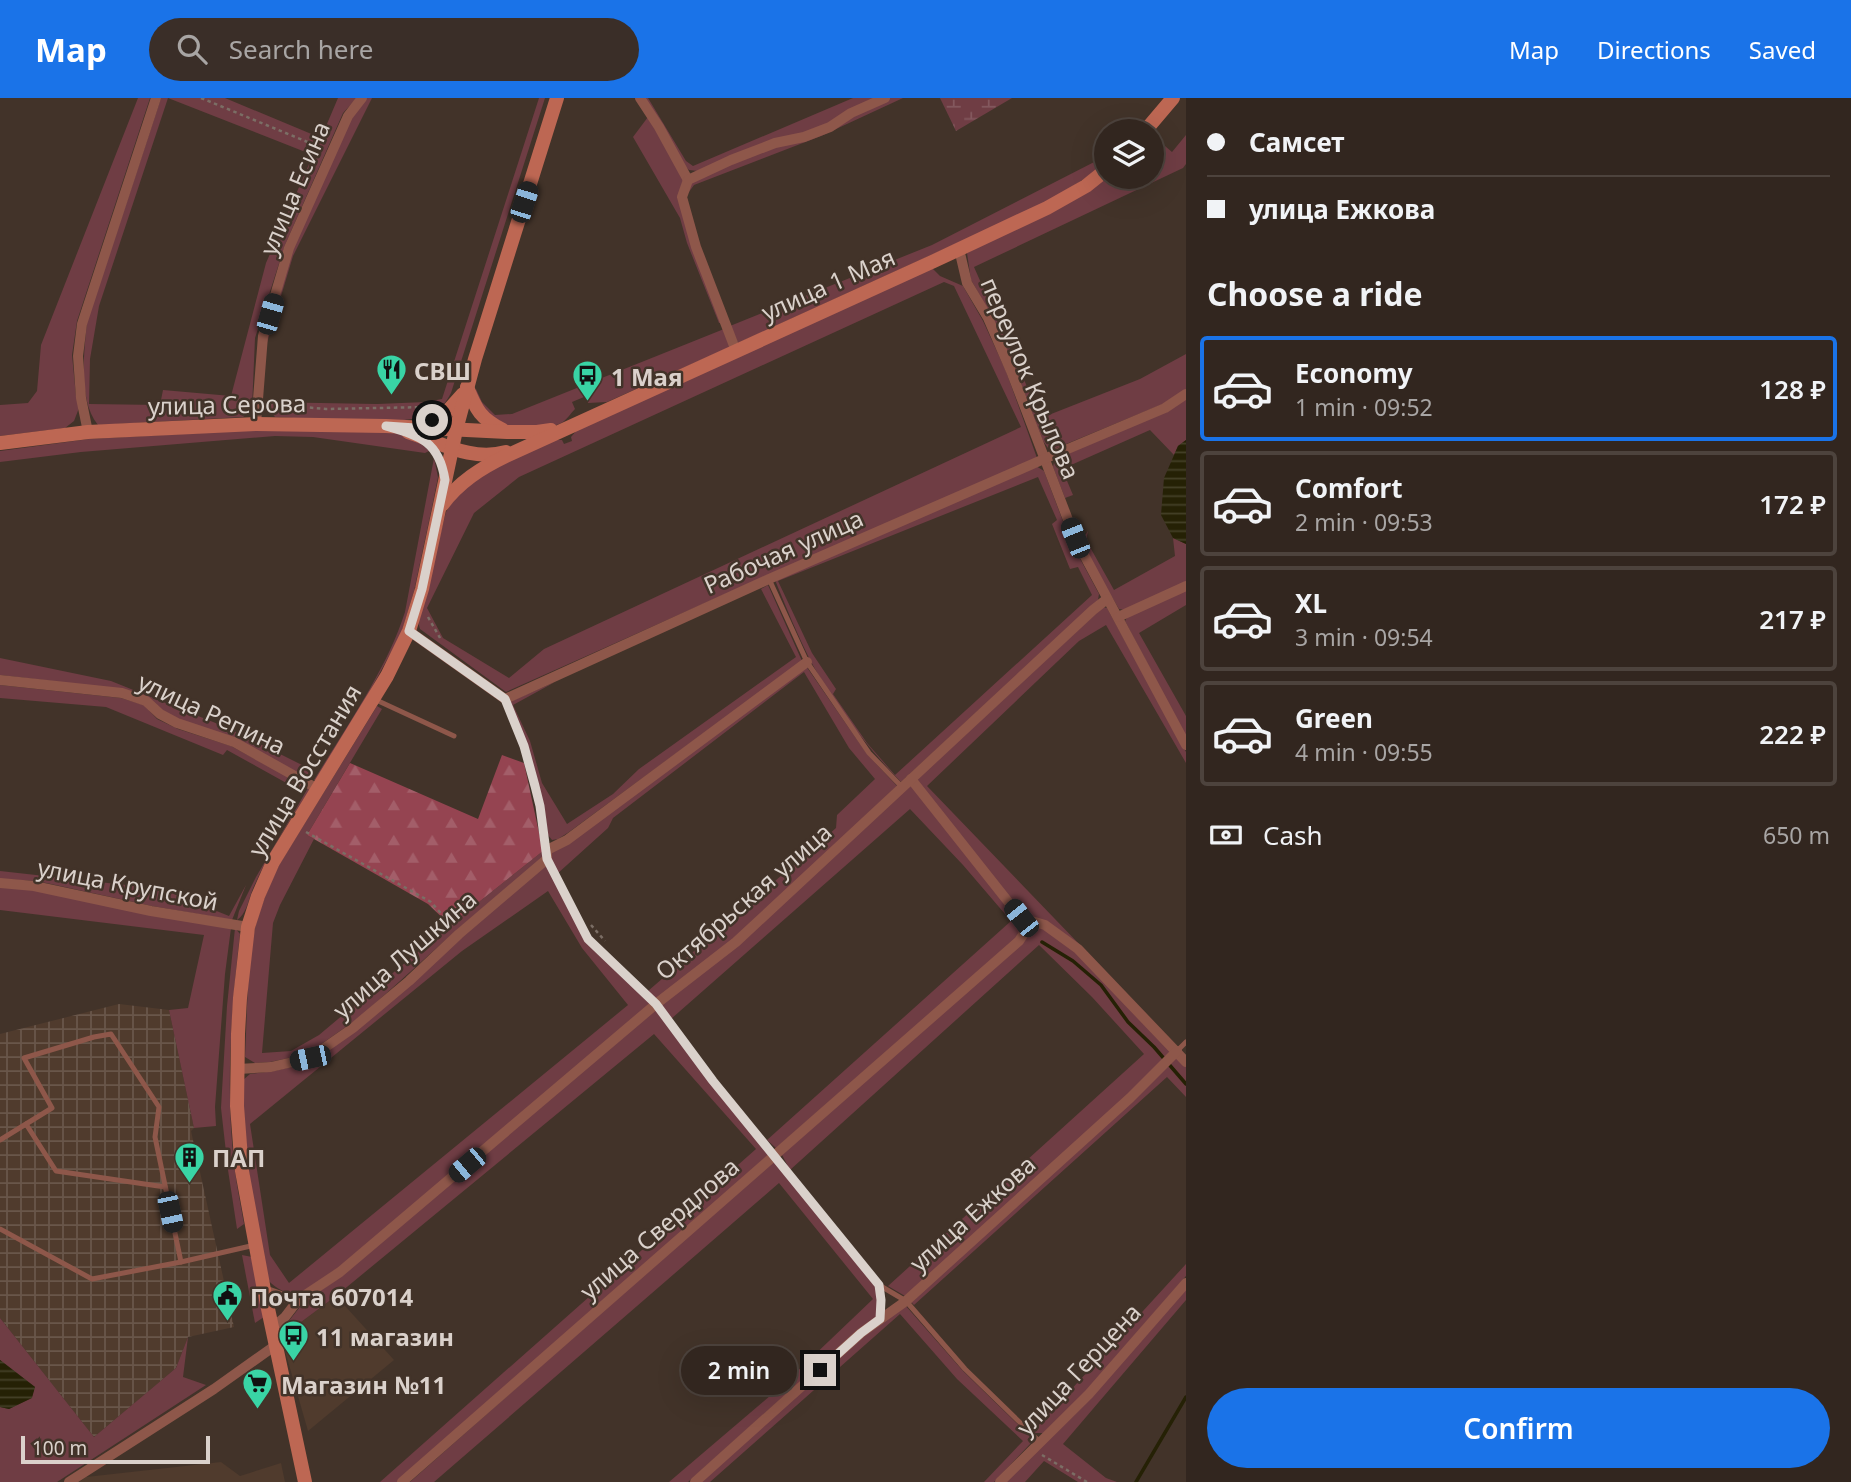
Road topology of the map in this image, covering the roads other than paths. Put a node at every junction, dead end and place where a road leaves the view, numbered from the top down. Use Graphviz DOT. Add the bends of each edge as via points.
graph roads {
  1 [pos="156,98"];
  2 [pos="362,98"];
  3 [pos="557,98"];
  4 [pos="640,98"];
  5 [pos="885,98"];
  6 [pos="1174,98"];
  7 [pos="1156,119"];
  8 [pos="688,180"];
  9 [pos="1094,180"];
  10 [pos="959,249"];
  11 [pos="736,351"];
  12 [pos="467,387"];
  13 [pos="1186,394"];
  14 [pos="256,424"];
  15 [pos="563,429"];
  16 [pos="456,430"];
  17 [pos="415,431"];
  18 [pos="88,432"];
  19 [pos="507,432"];
  20 [pos="0,443"];
  21 [pos="529,444"];
  22 [pos="452,448"];
  23 [pos="1044,458"];
  24 [pos="445,480"];
  25 [pos="439,509"];
  26 [pos="769,579"];
  27 [pos="1186,586"];
  28 [pos="1107,599"];
  29 [pos="1118,617"];
  30 [pos="409,631"];
  31 [pos="807,662"];
  32 [pos="0,680"];
  33 [pos="374,699"];
  34 [pos="505,699"];
  35 [pos="454,736"];
  36 [pos="1186,745"];
  37 [pos="911,779"];
  38 [pos="902,787"];
  39 [pos="318,789"];
  40 [pos="547,854"];
  41 [pos="0,883"];
  42 [pos="1021,918"];
  43 [pos="248,927"];
  44 [pos="656,1004"];
  45 [pos="1186,1042"];
  46 [pos="1177,1051"];
  47 [pos="1186,1062"];
  48 [pos="238,1069"];
  49 [pos="26,1124"];
  50 [pos="0,1140"];
  51 [pos="774,1155"];
  52 [pos="165,1187"];
  53 [pos="0,1229"];
  54 [pos="255,1245"];
  55 [pos="181,1262"];
  56 [pos="1186,1283"];
  57 [pos="879,1285"];
  58 [pos="264,1290"];
  59 [pos="298,1300"];
  60 [pos="906,1301"];
  61 [pos="880,1319"];
  62 [pos="272,1328"];
  63 [pos="276,1345"];
  64 [pos="1039,1441"];
  65 [pos="69,1482"];
  66 [pos="305,1482"];
  67 [pos="402,1482"];
  68 [pos="695,1482"];
  69 [pos="1000,1482"];
  1 -- 18 [label="street" via="82,324 78,356"];
  2 -- 14 [label="street, улица Есина" via="348,116 289,247 263,336"];
  3 -- 12 [label="main road, улица Восстания"];
  4 -- 8 [label="street"];
  5 -- 8 [label="street" via="830,127 764,147"];
  6 -- 7 [label="main road"];
  8 -- 11 [label="street" via="682,197 696,247"];
  9 -- 10 [label="main road, улица 1 Мая" via="1047,208"];
  10 -- 11 [label="main road, улица 1 Мая"];
  10 -- 23 [label="street, переулок Крылова" via="967,283 988,318"];
  11 -- 15 [label="main road, улица 1 Мая"];
  12 -- 16 [label="main road, улица Восстания"];
  12 -- 17 [label="main road" via="446,412"];
  12 -- 19 [label="main road" via="484,419"];
  13 -- 23 [label="street, Рабочая улица" via="1165,408"];
  14 -- 17 [label="main road, улица Серова" via="386,426"];
  14 -- 18 [label="main road, улица Серова"];
  15 -- 19 [label="main road, улица 1 Мая"];
  15 -- 21 [label="main road, улица 1 Мая"];
  16 -- 17 [label="main road, улица Серова"];
  16 -- 19 [label="main road, улица 1 Мая"];
  16 -- 22 [label="main road, улица Восстания"];
  17 -- 22 [label="main road"];
  17 -- 24 [label="main road" via="435,449"];
  18 -- 20 [label="main road, улица Серова"];
  21 -- 22 [label="main road" via="476,455"];
  21 -- 25 [label="main road, улица 1 Мая" via="466,479"];
  22 -- 24 [label="main road, улица Восстания"];
  23 -- 26 [label="street, Рабочая улица"];
  23 -- 28 [label="street, переулок Крылова" via="1075,538"];
  24 -- 25 [label="main road, улица Восстания"];
  25 -- 30 [label="main road, улица Восстания"];
  26 -- 31 [label="lane"];
  26 -- 34 [label="street, Рабочая улица"];
  27 -- 29 [label="street"];
  28 -- 29 [label="street, переулок Крылова"];
  28 -- 37 [label="street, Октябрьская улица"];
  29 -- 36 [label="street, переулок Крылова"];
  30 -- 33 [label="main road, улица Восстания"];
  30 -- 34 [label="street"];
  31 -- 38 [label="lane" via="869,753"];
  31 -- 40 [label="street, улица Лушкина"];
  32 -- 39 [label="street, улица Репина" via="122,693 146,701 169,719 234,742"];
  33 -- 35 [label="lane"];
  33 -- 39 [label="main road, улица Восстания"];
  34 -- 40 [label="lane" via="524,746"];
  37 -- 38 [label="street, Октябрьская улица"];
  37 -- 42 [label="street"];
  38 -- 44 [label="street, Октябрьская улица" via="736,942"];
  39 -- 43 [label="main road, улица Восстания" via="273,862"];
  40 -- 44 [label="lane" via="588,939"];
  40 -- 48 [label="street, улица Лушкина" via="409,981 310,1058"];
  41 -- 43 [label="street, улица Крупской"];
  42 -- 46 [label="street" via="1045,925 1078,949"];
  42 -- 51 [label="street, улица Свердлова" via="1026,930 1019,941"];
  43 -- 48 [label="main road, улица Восстания"];
  44 -- 51 [label="lane"];
  44 -- 59 [label="street, Октябрьская улица" via="340,1272"];
  45 -- 46 [label="lane"];
  46 -- 47 [label="street"];
  46 -- 60 [label="street, улица Ежкова"];
  48 -- 54 [label="main road, улица Восстания" via="242,1171"];
  49 -- 50 [label="lane"];
  49 -- 52 [label="lane" via="56,1171"];
  49 -- 52 [label="lane" via="52,1108 24,1058 111,1034 159,1107 155,1137"];
  51 -- 57 [label="lane"];
  51 -- 67 [label="street, улица Свердлова"];
  52 -- 55 [label="lane"];
  53 -- 55 [label="lane" via="92,1279"];
  54 -- 55 [label="lane"];
  54 -- 58 [label="main road, улица Восстания"];
  56 -- 64 [label="street, улица Герцена" via="1088,1394"];
  57 -- 60 [label="lane"];
  57 -- 61 [label="lane"];
  58 -- 59 [label="street"];
  58 -- 62 [label="main road, улица Восстания"];
  59 -- 62 [label="street, Октябрьская улица"];
  60 -- 61 [label="street, улица Ежкова"];
  60 -- 64 [label="lane" via="965,1369"];
  61 -- 68 [label="street, улица Ежкова"];
  62 -- 63 [label="main road, улица Восстания"];
  63 -- 65 [label="street"];
  63 -- 66 [label="main road, улица Восстания"];
  64 -- 69 [label="street, улица Герцена"];
}
